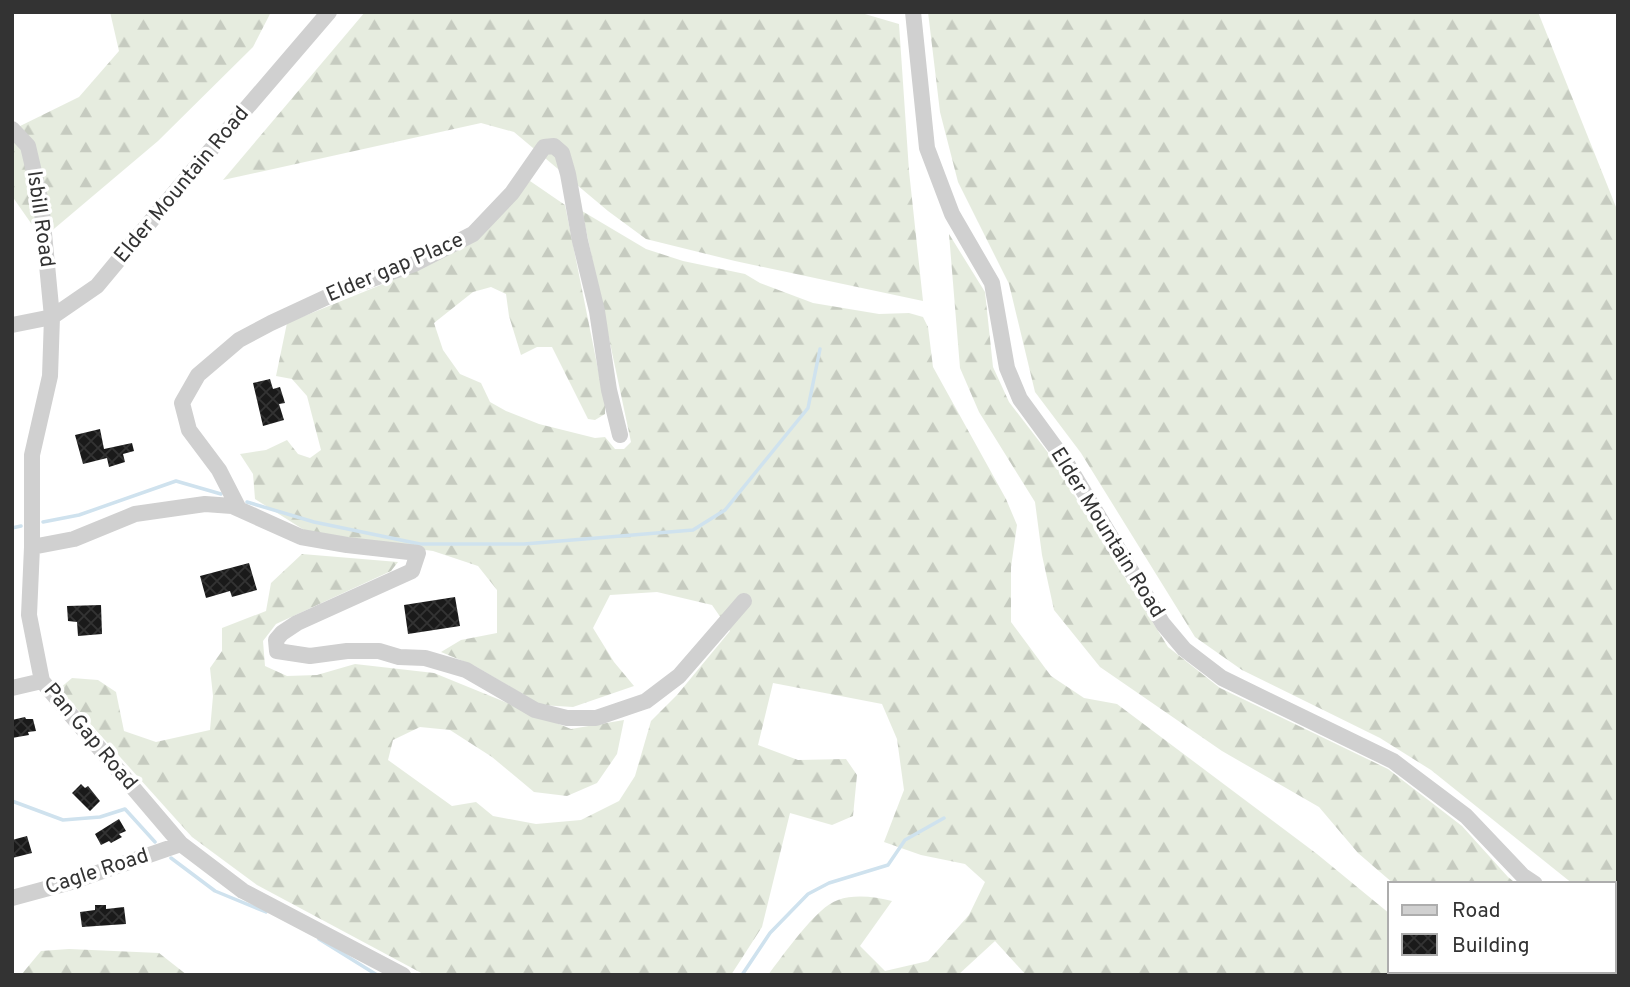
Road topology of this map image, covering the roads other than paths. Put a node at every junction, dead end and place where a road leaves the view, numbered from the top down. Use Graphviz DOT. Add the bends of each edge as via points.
graph roads {
  1 [pos="329,12"];
  2 [pos="914,12"];
  3 [pos="12,129"];
  4 [pos="52,317"];
  5 [pos="12,325"];
  6 [pos="620,435"];
  7 [pos="239,509"];
  8 [pos="32,547"];
  9 [pos="744,601"];
  10 [pos="42,681"];
  11 [pos="12,688"];
  12 [pos="181,844"];
  13 [pos="1532,882"];
  14 [pos="12,898"];
  15 [pos="403,975"];
  1 -- 4 [label="street, Elder Mountain Road" via="97,286"];
  2 -- 13 [label="street, Elder Mountain Road" via="927,148 952,214 992,283 1007,368 1020,399 1066,463 1163,624 1184,649 1222,678 1394,761 1466,816"];
  3 -- 4 [label="street, Isbill Road" via="28,146 41,202"];
  4 -- 5 [label="street, Elder Mountain Road"];
  4 -- 8 [label="street, Pan Gap Road" via="50,376 32,455"];
  6 -- 7 [label="street, Elder gap Place" via="568,174 562,153 554,146 544,148 512,193 473,234 414,264 271,323 239,340 198,375 182,403 189,430 219,470"];
  7 -- 8 [label="street" via="205,504 135,514 74,539"];
  7 -- 9 [label="street" via="301,537 418,553 412,571 282,632 275,640 277,651 310,656 379,651 425,658 466,670 534,710 567,718 596,718 646,701 679,676"];
  8 -- 10 [label="street, Pan Gap Road" via="29,615"];
  10 -- 11 [label="street"];
  10 -- 12 [label="street, Pan Gap Road"];
  12 -- 14 [label="street, Cagle Road"];
  12 -- 15 [label="street, Pan Gap Road" via="243,891"];
}
